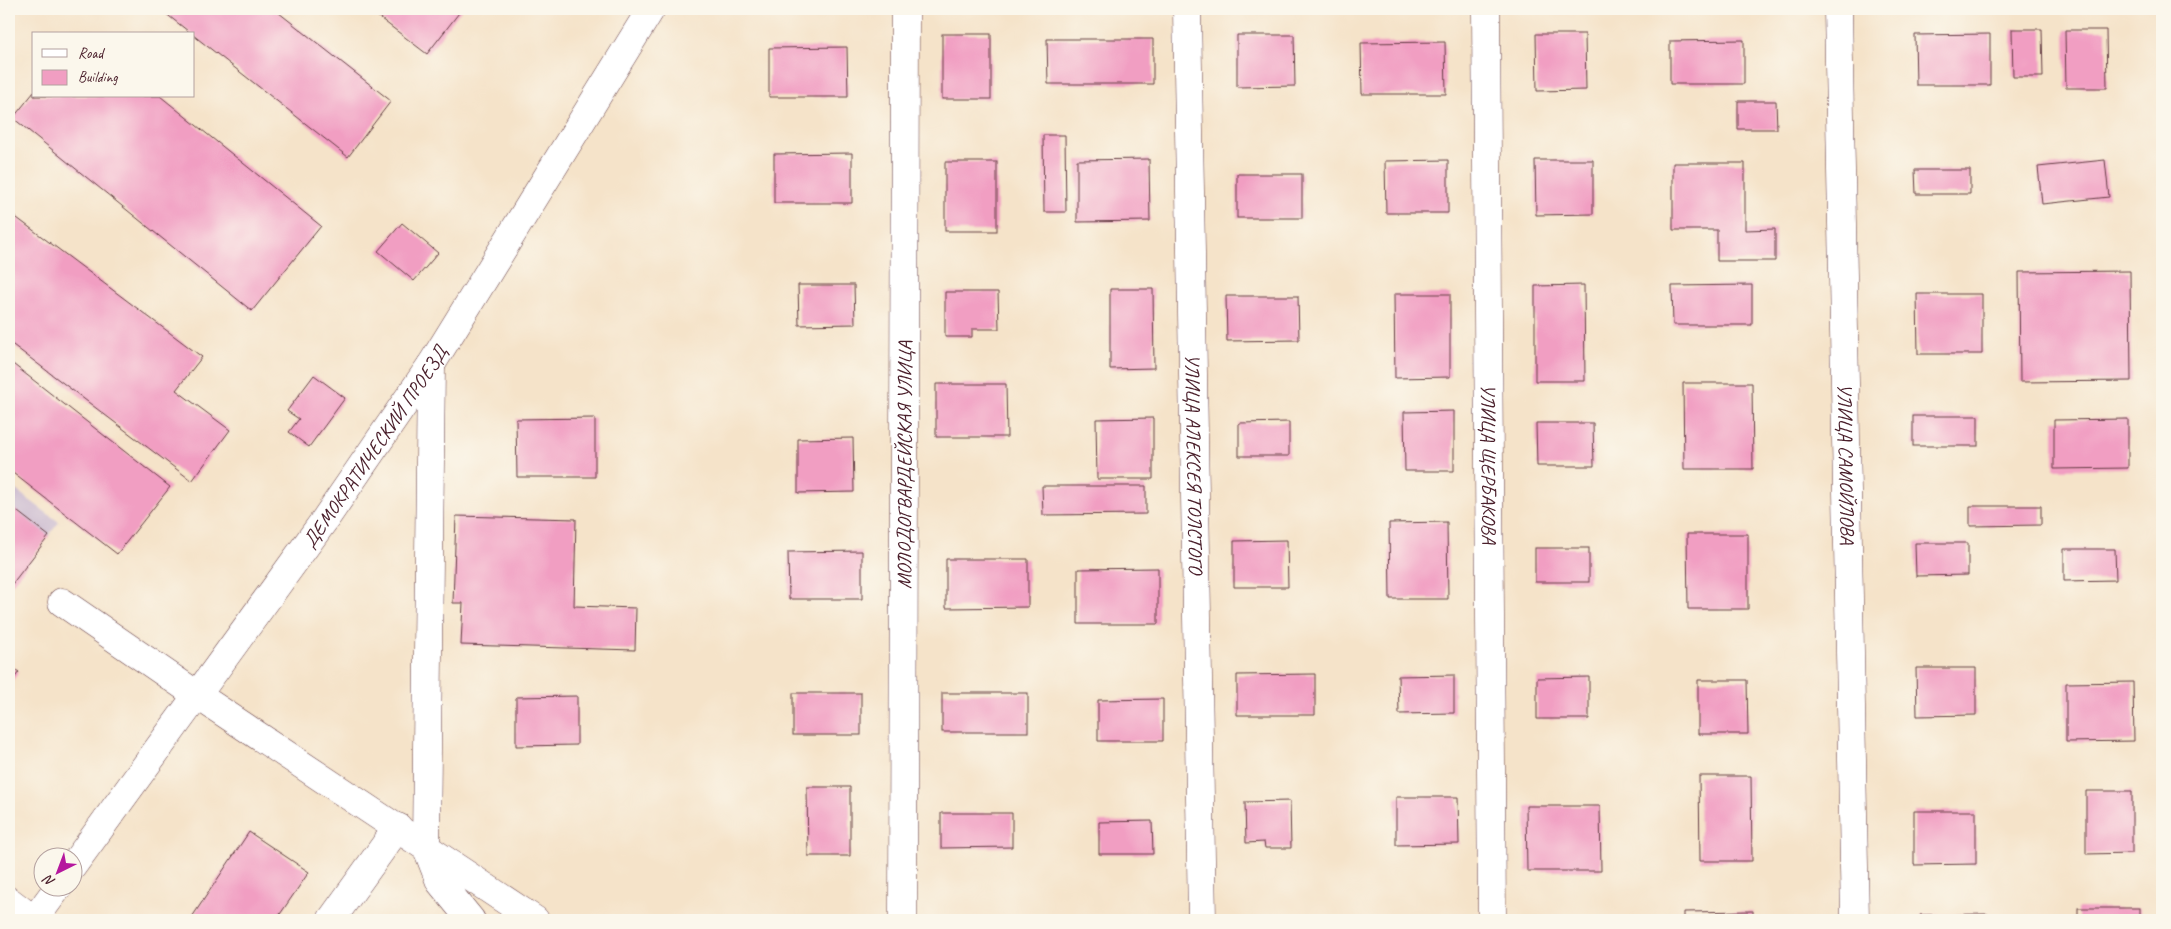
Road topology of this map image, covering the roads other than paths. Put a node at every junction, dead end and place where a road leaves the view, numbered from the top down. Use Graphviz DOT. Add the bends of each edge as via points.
graph roads {
  1 [pos="651,9"];
  2 [pos="905,9"];
  3 [pos="1187,9"];
  4 [pos="1486,9"];
  5 [pos="1838,9"];
  6 [pos="431,365"];
  7 [pos="62,602"];
  8 [pos="198,695"];
  9 [pos="398,827"];
  10 [pos="426,846"];
  11 [pos="82,854"];
  12 [pos="52,896"];
  13 [pos="9,901"];
  14 [pos="34,920"];
  15 [pos="331,920"];
  16 [pos="471,920"];
  17 [pos="535,920"];
  18 [pos="903,920"];
  19 [pos="1202,920"];
  20 [pos="1492,920"];
  21 [pos="1855,920"];
  1 -- 6 [label="street, ДЕМОКРАТИЧЕСКИЙ ПРОЕЗД"];
  2 -- 18 [label="street, МОЛОДОГВАРДЕЙСКАЯ УЛИЦА"];
  3 -- 19 [label="street, УЛИЦА АЛЕКСЕЯ ТОЛСТОГО"];
  4 -- 20 [label="street, УЛИЦА ЩЕРБАКОВА"];
  5 -- 21 [label="street, УЛИЦА САМОЙЛОВА"];
  6 -- 8 [label="street, ДЕМОКРАТИЧЕСКИЙ ПРОЕЗД"];
  6 -- 10 [label="street"];
  7 -- 8 [label="street"];
  8 -- 9 [label="street"];
  8 -- 11 [label="street, ДЕМОКРАТИЧЕСКИЙ ПРОЕЗД"];
  9 -- 10 [label="street"];
  9 -- 15 [label="street"];
  10 -- 16 [label="street" via="440,882"];
  10 -- 17 [label="street"];
  12 -- 14 [label="street"];
  13 -- 14 [label="street"];
}
